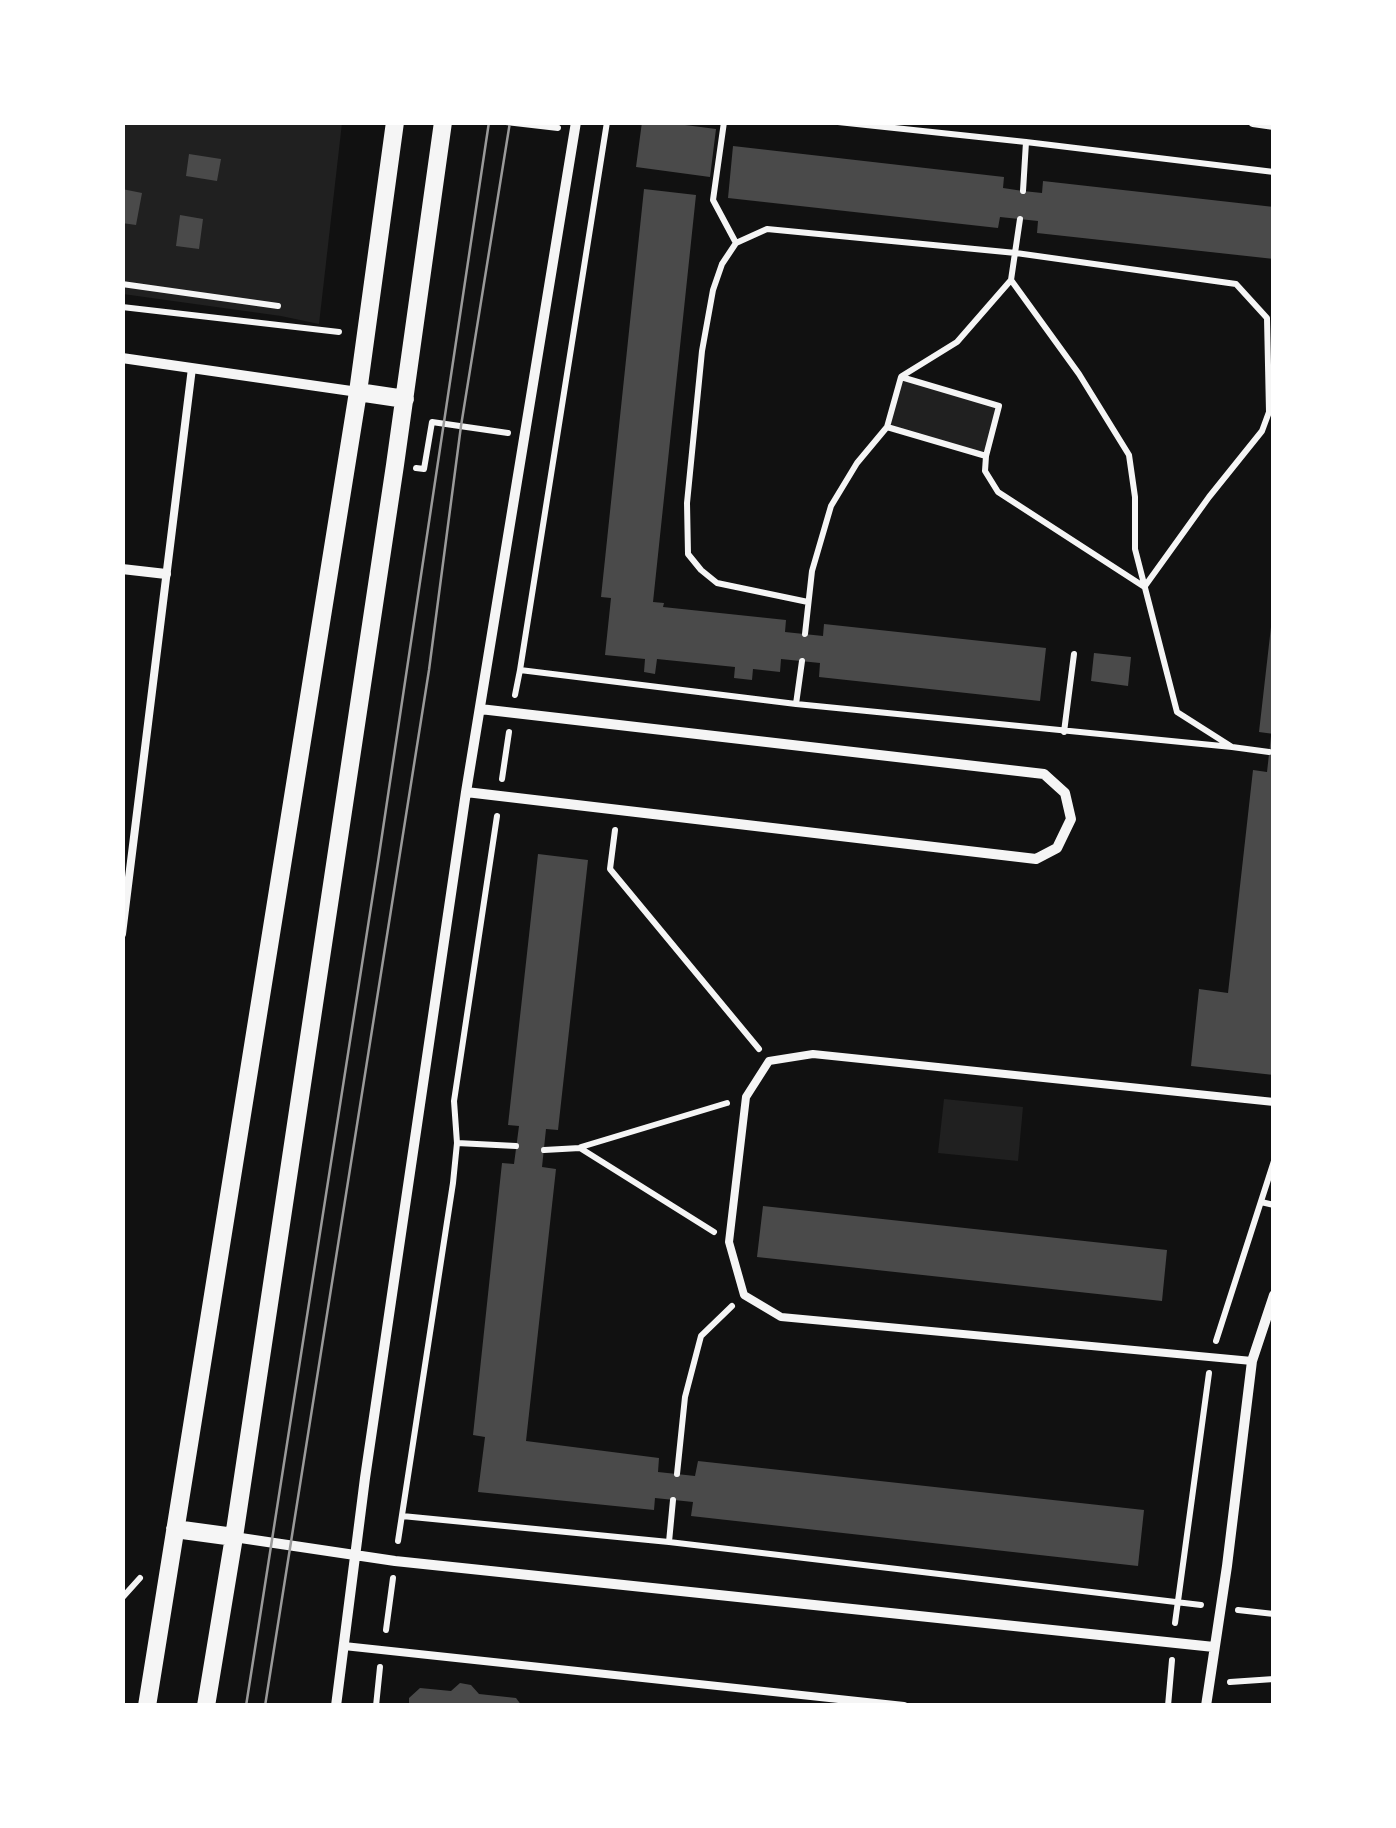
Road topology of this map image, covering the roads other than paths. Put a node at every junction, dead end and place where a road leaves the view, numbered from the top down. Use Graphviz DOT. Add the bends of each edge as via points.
graph roads {
  1 [pos="395,122"];
  2 [pos="443,122"];
  3 [pos="1253,122"];
  4 [pos="1274,125"];
  5 [pos="575,126"];
  6 [pos="122,358"];
  7 [pos="192,368"];
  8 [pos="358,392"];
  9 [pos="404,399"];
  10 [pos="122,570"];
  11 [pos="166,574"];
  12 [pos="480,709"];
  13 [pos="466,792"];
  14 [pos="122,934"];
  15 [pos="1274,1102"];
  16 [pos="1274,1295"];
  17 [pos="1252,1361"];
  18 [pos="176,1529"];
  19 [pos="234,1537"];
  20 [pos="355,1555"];
  21 [pos="344,1646"];
  22 [pos="1214,1647"];
  23 [pos="147,1706"];
  24 [pos="206,1706"];
  25 [pos="336,1706"];
  26 [pos="904,1706"];
  27 [pos="1206,1706"];
  1 -- 8 [label="street"];
  2 -- 9 [label="street"];
  3 -- 4 [label="street"];
  5 -- 12 [label="street"];
  6 -- 7 [label="street"];
  7 -- 8 [label="street"];
  7 -- 11 [label="lane"];
  8 -- 9 [label="street"];
  8 -- 18 [label="street"];
  9 -- 19 [label="street"];
  10 -- 11 [label="street"];
  11 -- 14 [label="lane"];
  12 -- 13 [label="street"];
  12 -- 13 [label="street" via="1044,774 1065,793 1071,819 1057,848 1036,859"];
  13 -- 20 [label="street"];
  15 -- 17 [label="lane" via="814,1054 769,1061 746,1097 729,1242 744,1295 781,1317"];
  16 -- 17 [label="street"];
  17 -- 22 [label="street"];
  18 -- 19 [label="street"];
  18 -- 23 [label="street"];
  19 -- 20 [label="street"];
  19 -- 24 [label="street"];
  20 -- 21 [label="street"];
  20 -- 22 [label="street"];
  21 -- 25 [label="street"];
  21 -- 26 [label="lane"];
  22 -- 27 [label="street"];
}
